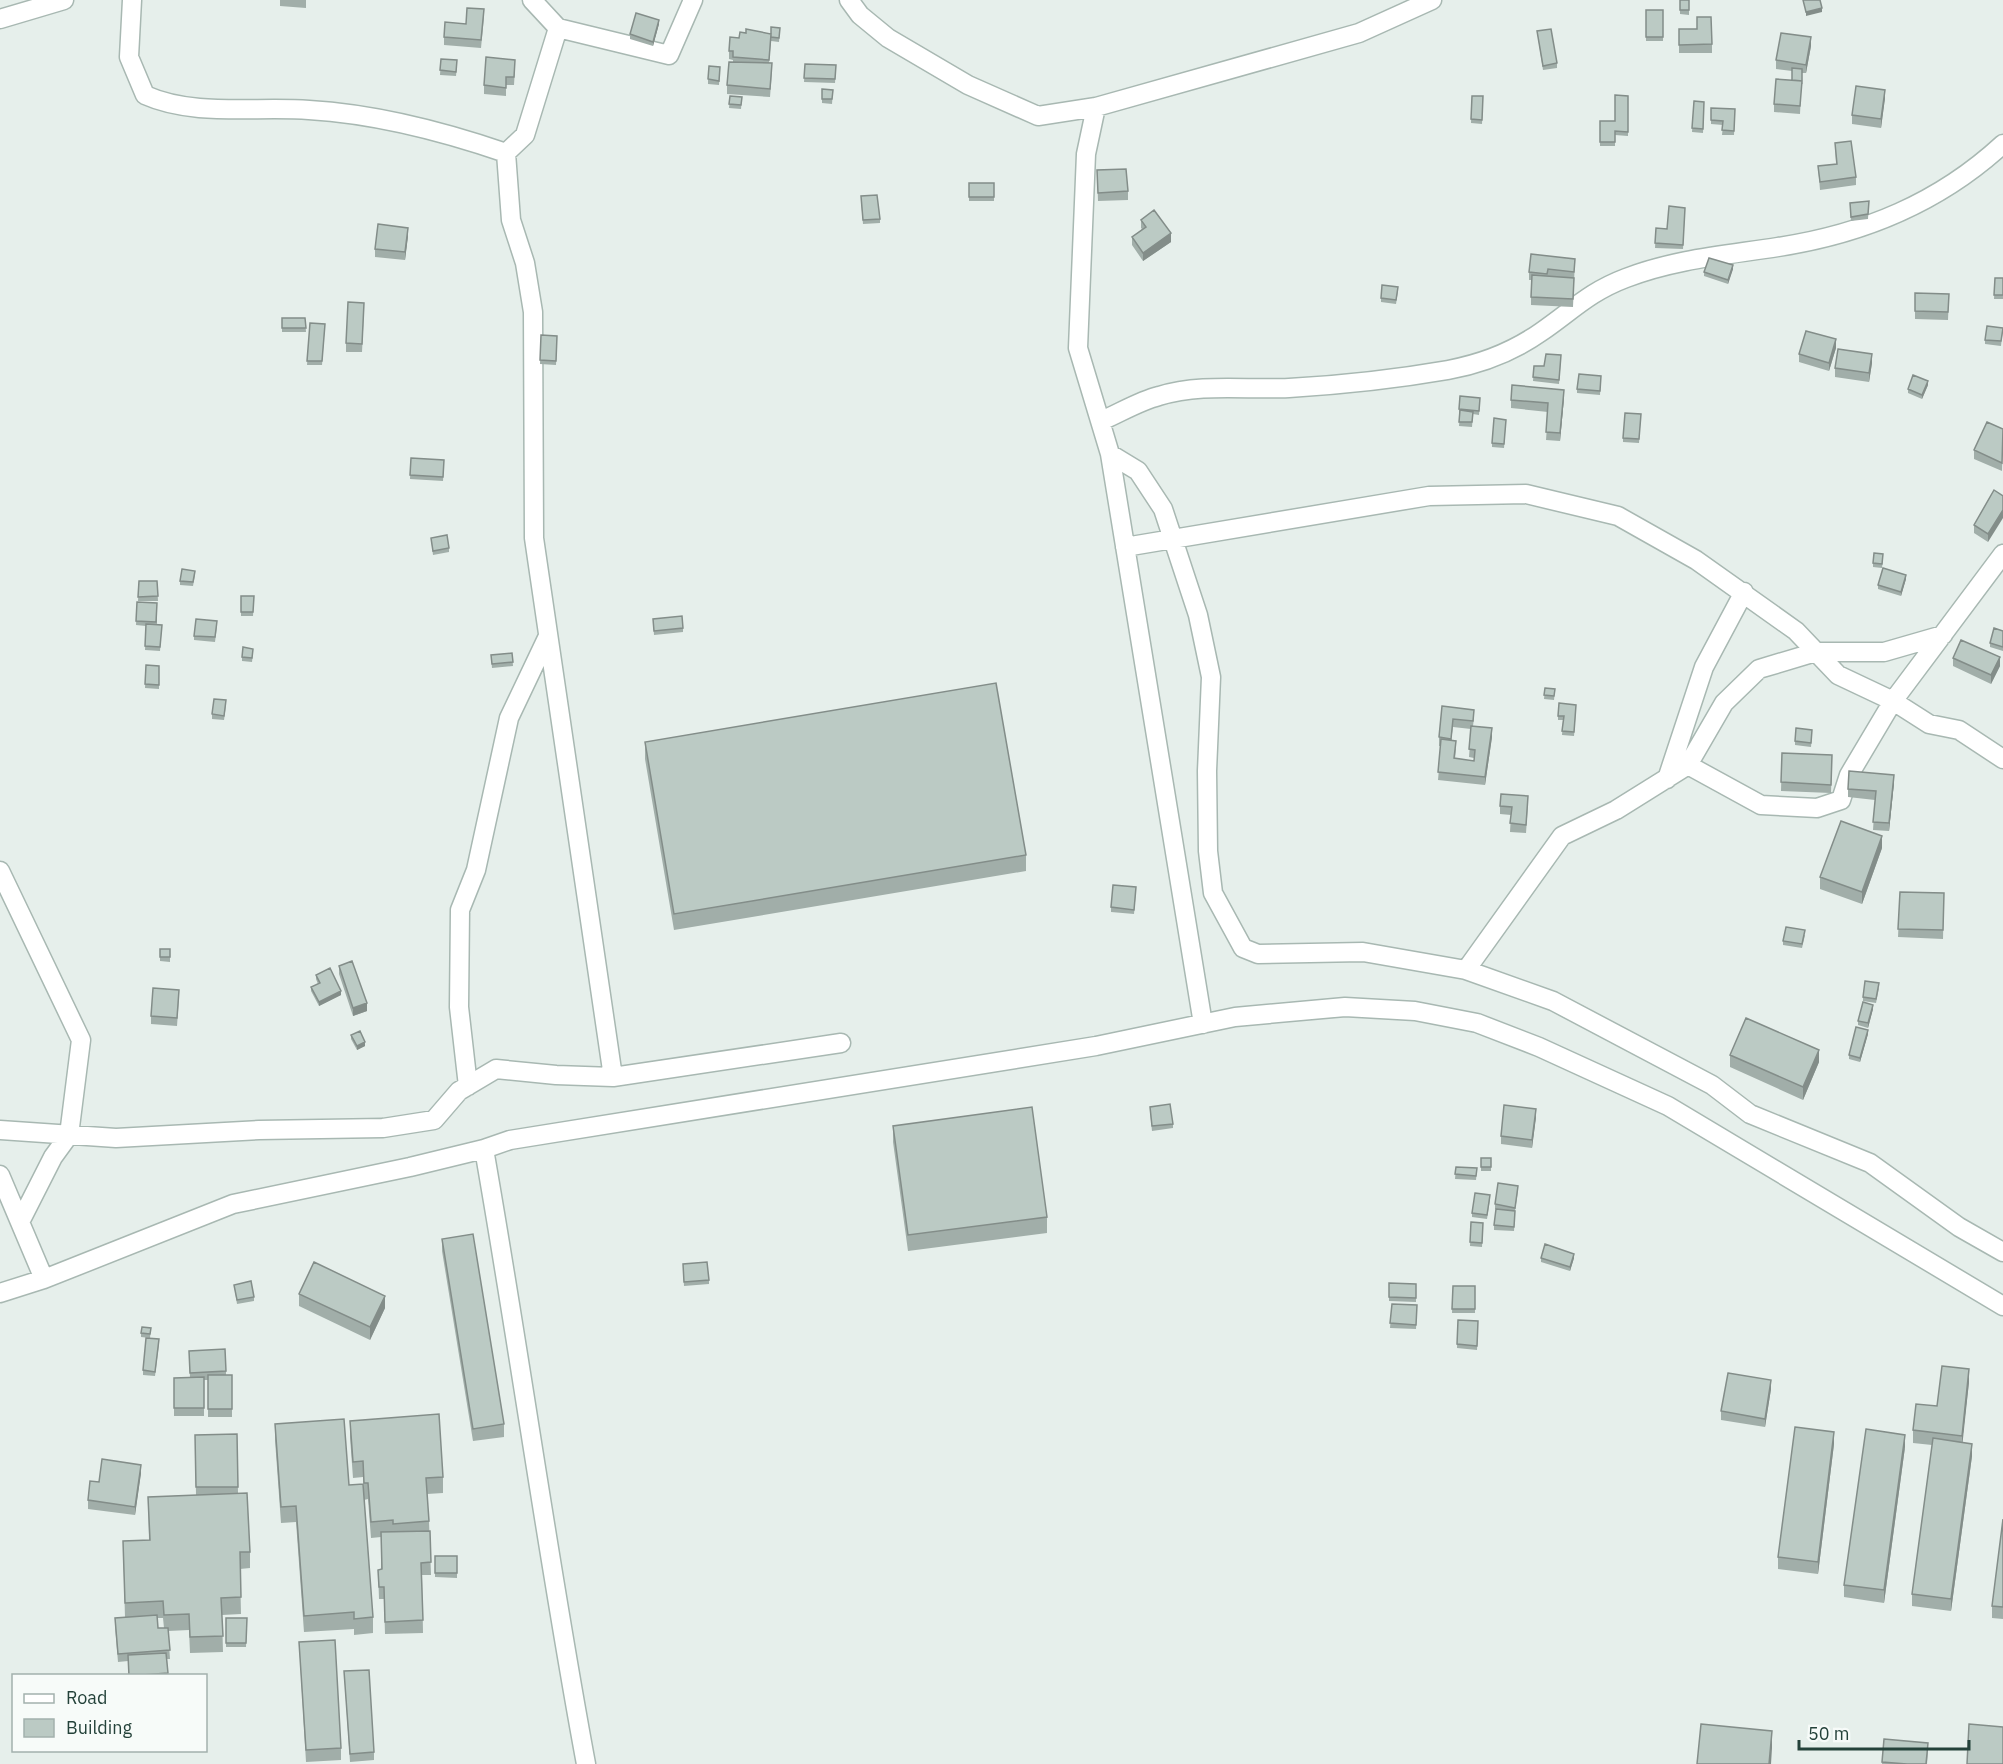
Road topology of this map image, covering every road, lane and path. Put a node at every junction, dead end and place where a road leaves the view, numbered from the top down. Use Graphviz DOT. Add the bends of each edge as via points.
graph roads {
  1 [pos="64,0"];
  2 [pos="132,0"];
  3 [pos="532,0"];
  4 [pos="693,0"];
  5 [pos="849,0"];
  6 [pos="1432,0"];
  7 [pos="0,19"];
  8 [pos="558,28"];
  9 [pos="1096,107"];
  10 [pos="2003,144"];
  11 [pos="506,153"];
  12 [pos="1101,422"];
  13 [pos="1110,454"];
  14 [pos="1172,537"];
  15 [pos="1125,547"];
  16 [pos="2003,554"];
  17 [pos="1744,592"];
  18 [pos="1943,634"];
  19 [pos="548,636"];
  20 [pos="1816,652"];
  21 [pos="1893,701"];
  22 [pos="2003,759"];
  23 [pos="1688,765"];
  24 [pos="1666,778"];
  25 [pos="0,871"];
  26 [pos="1466,970"];
  27 [pos="1203,1024"];
  28 [pos="841,1043"];
  29 [pos="613,1077"];
  30 [pos="468,1086"];
  31 [pos="0,1130"];
  32 [pos="69,1135"];
  33 [pos="484,1149"];
  34 [pos="0,1174"];
  35 [pos="20,1222"];
  36 [pos="2003,1252"];
  37 [pos="44,1279"];
  38 [pos="0,1293"];
  39 [pos="2003,1306"];
  40 [pos="586,1764"];
  1 -- 7 [label="street"];
  2 -- 11 [label="street" via="129,57 145,95 169,105 310,110 386,120 456,136"];
  3 -- 8 [label="street"];
  4 -- 8 [label="street" via="669,55"];
  5 -- 9 [label="street" via="888,38 968,85 1038,116"];
  6 -- 9 [label="street" via="1359,33"];
  8 -- 11 [label="street" via="525,135"];
  9 -- 12 [label="street" via="1086,154 1078,348"];
  10 -- 12 [label="street" via="1974,171 1920,204 1845,234 1692,259 1596,290 1539,334 1497,357 1449,370 1377,379 1289,388 1201,388 1158,396"];
  11 -- 19 [label="street" via="511,220 525,263 533,312 534,538"];
  12 -- 13 [label="street"];
  13 -- 14 [label="street" via="1138,471 1163,510"];
  13 -- 15 [label="street"];
  14 -- 15 [label="street"];
  14 -- 17 [label="street" via="1429,496 1526,494 1618,516"];
  14 -- 26 [label="street" via="1198,615 1211,677 1207,771 1213,893 1243,948 1258,954 1363,952"];
  15 -- 27 [label="street"];
  16 -- 18 [label="street"];
  17 -- 20 [label="street" via="1796,631"];
  17 -- 24 [label="street" via="1704,667"];
  18 -- 20 [label="street" via="1884,652"];
  18 -- 21 [label="street"];
  19 -- 29 [label="street"];
  19 -- 30 [label="street" via="509,718 476,870 460,910 459,1007"];
  20 -- 21 [label="street" via="1838,675"];
  20 -- 23 [label="street" via="1759,669 1724,703"];
  21 -- 22 [label="street" via="1929,724 1959,730"];
  21 -- 23 [label="street" via="1849,775 1841,800 1817,808 1761,805"];
  23 -- 24 [label="street"];
  24 -- 26 [label="street" via="1616,810 1562,836"];
  25 -- 32 [label="street" via="81,1040"];
  26 -- 36 [label="street" via="1553,1001 1712,1085 1750,1114 1870,1163 1959,1227"];
  27 -- 33 [label="street" via="1096,1046 510,1140"];
  27 -- 39 [label="street" via="1235,1017 1345,1007 1415,1011 1477,1023 1668,1106"];
  28 -- 29 [label="street"];
  29 -- 30 [label="street" via="496,1069"];
  30 -- 32 [label="street" via="434,1120 382,1128 116,1138"];
  31 -- 32 [label="street"];
  32 -- 35 [label="street" via="53,1157"];
  33 -- 37 [label="street" via="233,1204"];
  33 -- 40 [label="street"];
  34 -- 35 [label="street"];
  35 -- 37 [label="street"];
  37 -- 38 [label="street"];
}
